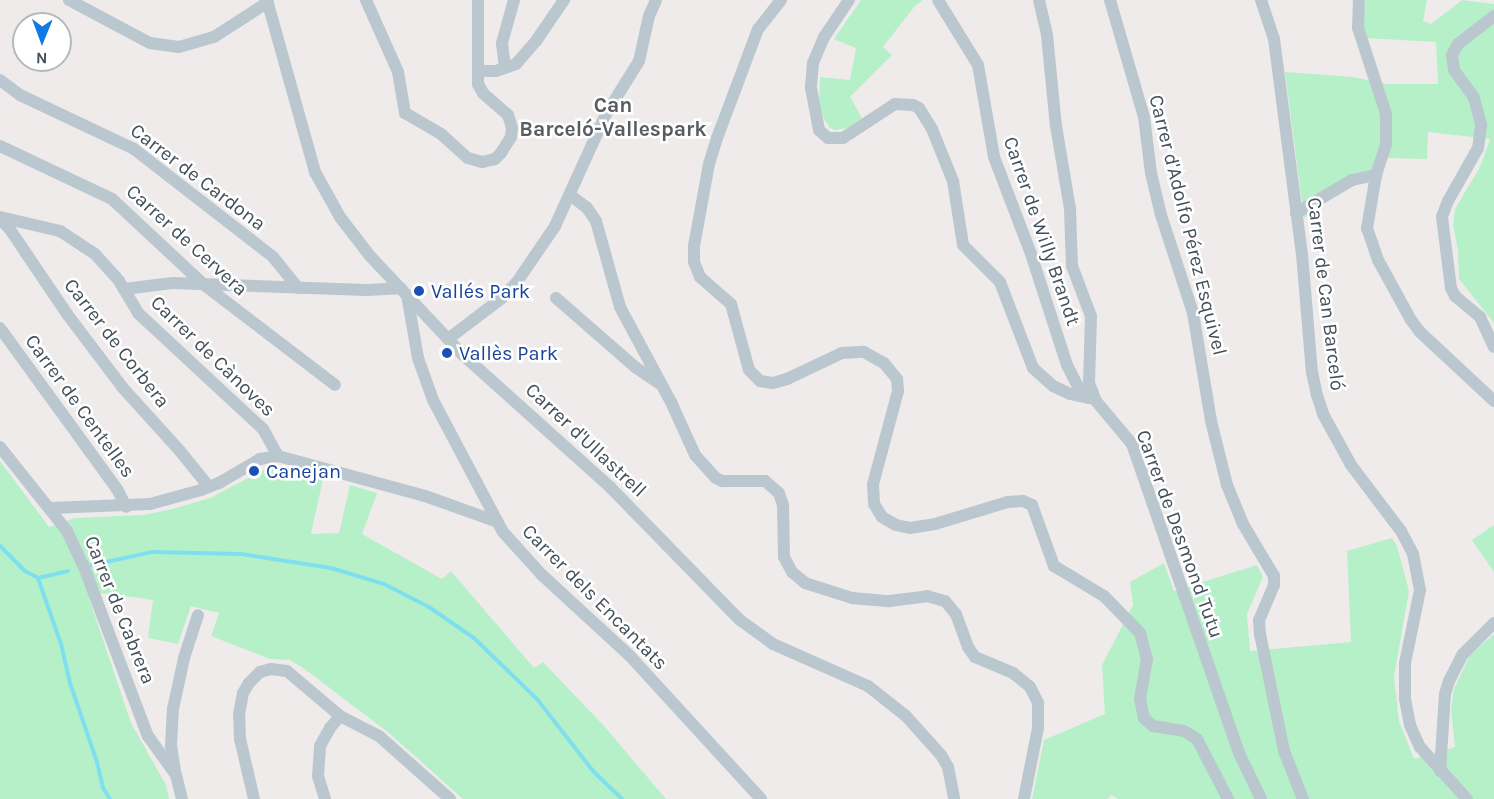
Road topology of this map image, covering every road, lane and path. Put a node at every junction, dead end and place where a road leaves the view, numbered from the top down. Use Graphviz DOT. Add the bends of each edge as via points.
graph roads {
  1 [pos="69,0"];
  2 [pos="366,0"];
  3 [pos="478,0"];
  4 [pos="514,0"];
  5 [pos="564,0"];
  6 [pos="656,0"];
  7 [pos="781,0"];
  8 [pos="849,0"];
  9 [pos="938,0"];
  10 [pos="1039,0"];
  11 [pos="1110,0"];
  12 [pos="1261,0"];
  13 [pos="1359,0"];
  14 [pos="267,1"];
  15 [pos="1494,16"];
  16 [pos="505,68"];
  17 [pos="478,74"];
  18 [pos="0,80"];
  19 [pos="0,146"];
  20 [pos="1376,175"];
  21 [pos="570,195"];
  22 [pos="1296,213"];
  23 [pos="0,218"];
  24 [pos="203,284"];
  25 [pos="298,288"];
  26 [pos="124,289"];
  27 [pos="404,292"];
  28 [pos="556,298"];
  29 [pos="0,328"];
  30 [pos="448,339"];
  31 [pos="1494,347"];
  32 [pos="660,384"];
  33 [pos="335,386"];
  34 [pos="1093,400"];
  35 [pos="1494,401"];
  36 [pos="0,447"];
  37 [pos="278,456"];
  38 [pos="209,487"];
  39 [pos="126,507"];
  40 [pos="50,508"];
  41 [pos="498,522"];
  42 [pos="198,615"];
  43 [pos="1494,623"];
  44 [pos="340,716"];
  45 [pos="1440,771"];
  46 [pos="176,775"];
  47 [pos="182,799"];
  48 [pos="254,799"];
  49 [pos="325,799"];
  50 [pos="450,799"];
  51 [pos="761,799"];
  52 [pos="954,799"];
  53 [pos="1024,799"];
  54 [pos="1228,799"];
  55 [pos="1261,799"];
  56 [pos="1303,799"];
  57 [pos="1467,799"];
  1 -- 14 [label="street" via="150,43 179,47 214,37"];
  2 -- 17 [label="street" via="398,72 405,113 441,134 468,158 482,162 501,153 512,128 508,115 483,93"];
  3 -- 17 [label="street"];
  4 -- 16 [label="street" via="502,43"];
  5 -- 16 [label="street" via="522,58"];
  6 -- 21 [label="street" via="639,61 606,114"];
  7 -- 54 [label="street" via="758,29 721,126 709,164 694,246 694,262 700,277 731,304 748,370 760,381 773,382 842,353 864,352 884,363 894,374 898,390 873,484 874,504 882,517 910,528 1008,502 1032,505 1054,566 1104,596 1140,633 1147,659 1140,699 1144,718 1153,726 1184,731 1197,739"];
  8 -- 34 [label="street" via="824,37 813,63 812,87 819,130 828,138 843,138 895,104 919,108 953,181 960,240 1000,282 1033,368 1053,386"];
  9 -- 34 [label="street, Carrer de Willy Brandt" via="978,65 994,157 1067,365 1080,390"];
  10 -- 34 [label="street, Carrer de Desmond Tutu" via="1070,209 1072,266 1091,316 1089,383"];
  11 -- 56 [label="street, Carrer d'Adolfo Pérez Esquivel" via="1144,117 1161,215 1193,313 1211,421 1227,485 1243,524 1274,576 1260,620 1260,634 1284,751"];
  12 -- 22 [label="street, Carrer de Can Barceló" via="1274,39"];
  13 -- 20 [label="street" via="1358,28 1388,122"];
  14 -- 27 [label="street, Carrer d'Ullastrell" via="315,172 353,236"];
  15 -- 31 [label="street" via="1458,44 1452,55 1454,70 1474,98 1481,124 1478,148 1442,217 1451,288 1480,317"];
  16 -- 17 [label="street"];
  18 -- 25 [label="street, Carrer de Cardona" via="20,95 134,149 273,257"];
  19 -- 24 [label="street, Carrer de Cervera" via="99,190"];
  20 -- 22 [label="street" via="1352,180"];
  20 -- 35 [label="street" via="1367,228 1378,260 1420,332"];
  21 -- 30 [label="street" via="555,226 517,282"];
  21 -- 32 [label="street" via="596,221 617,301"];
  22 -- 45 [label="street, Carrer de Can Barceló" via="1312,372 1323,414 1360,479 1401,531 1418,572 1420,590 1405,663 1405,699 1420,747"];
  23 -- 26 [label="street, Carrer de Cànoves" via="71,236 95,254"];
  23 -- 38 [label="street, Carrer de Corbera" via="116,379"];
  24 -- 25 [label="street"];
  24 -- 26 [label="street"];
  24 -- 33 [label="street, Carrer de Cervera"];
  25 -- 27 [label="street"];
  26 -- 37 [label="street, Carrer de Cànoves" via="138,314 262,429"];
  27 -- 30 [label="street, Carrer d'Ullastrell"];
  27 -- 41 [label="street, Carrer dels Encantats" via="418,358 433,400"];
  28 -- 32 [label="street"];
  29 -- 39 [label="street, Carrer de Centelles" via="117,489"];
  30 -- 52 [label="street, Carrer d'Ullastrell" via="610,486 756,634 854,677 906,716 948,767"];
  32 -- 53 [label="street" via="694,455 711,474 722,481 765,481 779,494 783,505 784,557 798,579 852,598 889,601 927,596 945,601 956,614 975,657 1027,683 1036,697 1038,728"];
  34 -- 55 [label="street, Carrer de Desmond Tutu" via="1132,444 1239,753"];
  36 -- 40 [label="street, Carrer de Cabrera"];
  37 -- 38 [label="street" via="260,459"];
  37 -- 41 [label="street" via="424,496"];
  38 -- 39 [label="street"];
  39 -- 40 [label="street"];
  40 -- 46 [label="street, Carrer de Cabrera" via="67,531 84,567 148,736"];
  41 -- 51 [label="street, Carrer dels Encantats" via="514,547 630,656"];
  42 -- 46 [label="street" via="173,709 171,746"];
  43 -- 45 [label="street" via="1459,659 1449,681"];
  44 -- 48 [label="street" via="287,671 260,672 243,693 239,726"];
  44 -- 49 [label="street" via="320,746 318,776"];
  44 -- 50 [label="street" via="379,736"];
  45 -- 57 [label="street, Carrer de Can Barceló"];
  46 -- 47 [label="street, Carrer de Cabrera"];
}
